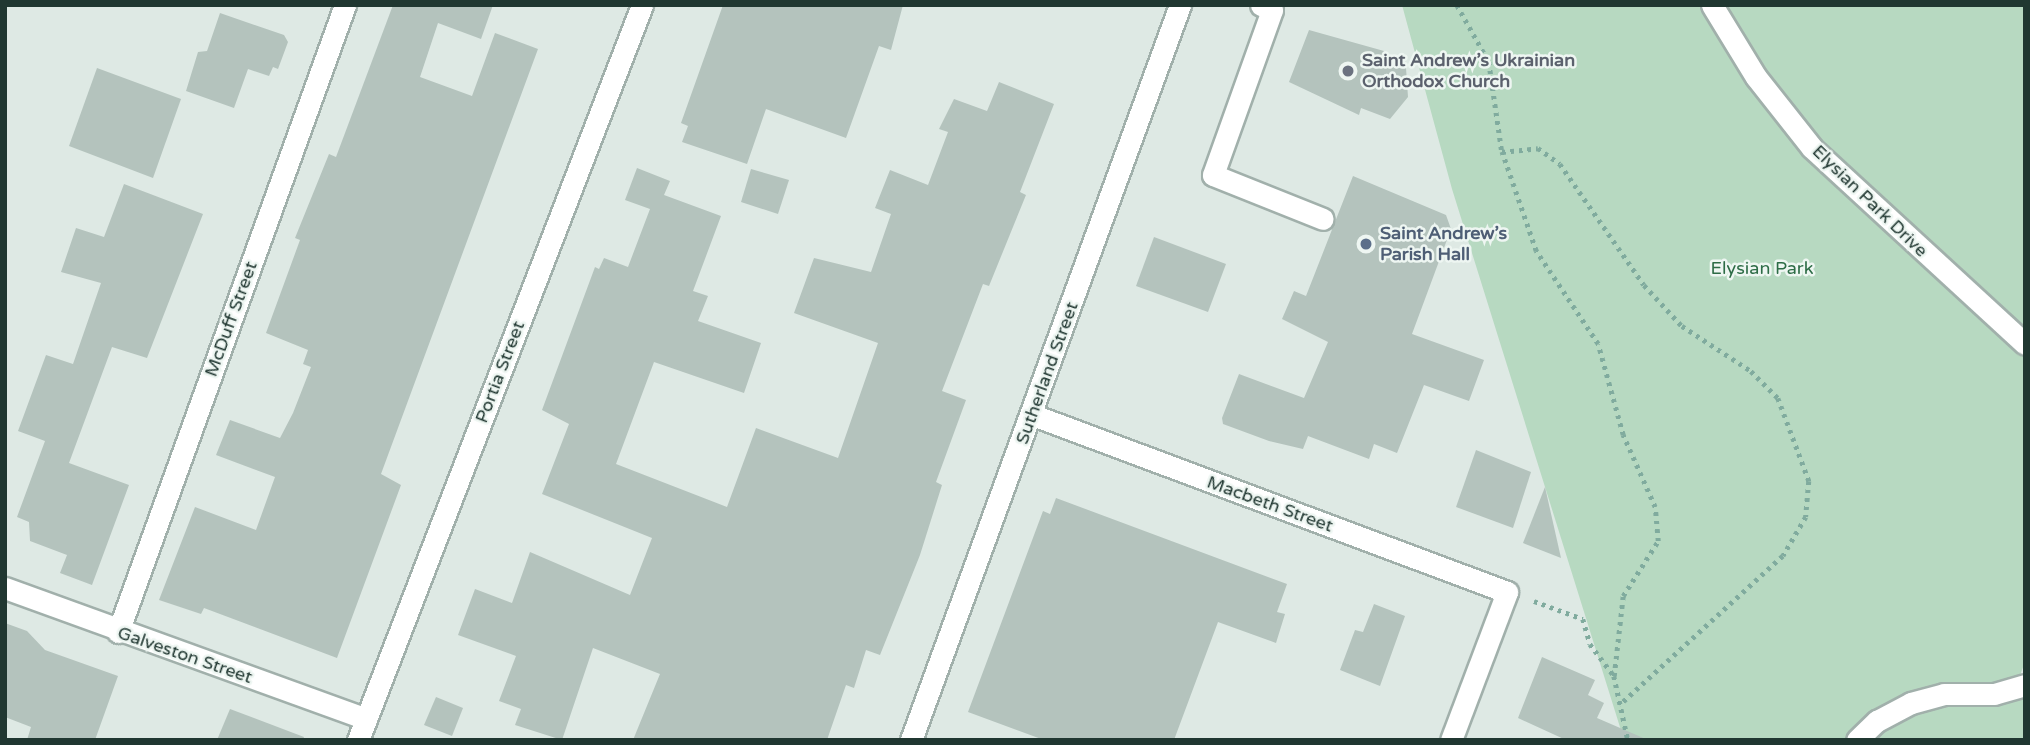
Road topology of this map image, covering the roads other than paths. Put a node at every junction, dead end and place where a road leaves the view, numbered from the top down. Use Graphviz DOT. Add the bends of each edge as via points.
graph roads {
  1 [pos="345,5"];
  2 [pos="642,5"];
  3 [pos="1180,5"];
  4 [pos="1261,5"];
  5 [pos="1712,5"];
  6 [pos="1323,219"];
  7 [pos="2025,344"];
  8 [pos="1033,415"];
  9 [pos="5,588"];
  10 [pos="118,632"];
  11 [pos="2025,685"];
  12 [pos="366,719"];
  13 [pos="358,740"];
  14 [pos="911,740"];
  15 [pos="1451,740"];
  16 [pos="1857,740"];
  1 -- 10 [label="street, McDuff Street"];
  2 -- 12 [label="street, Portia Street"];
  3 -- 8 [label="street, Sutherland Street"];
  4 -- 6 [label="street" via="1272,10 1213,175"];
  5 -- 7 [label="street, Elysian Park Drive" via="1756,76 1812,148"];
  8 -- 14 [label="street, Sutherland Street"];
  8 -- 15 [label="street, Macbeth Street" via="1507,592"];
  9 -- 10 [label="street, Galveston Street"];
  10 -- 12 [label="street, Galveston Street"];
  11 -- 16 [label="street" via="1994,694 1944,694 1912,703 1877,721"];
  12 -- 13 [label="street, Portia Street"];
}
